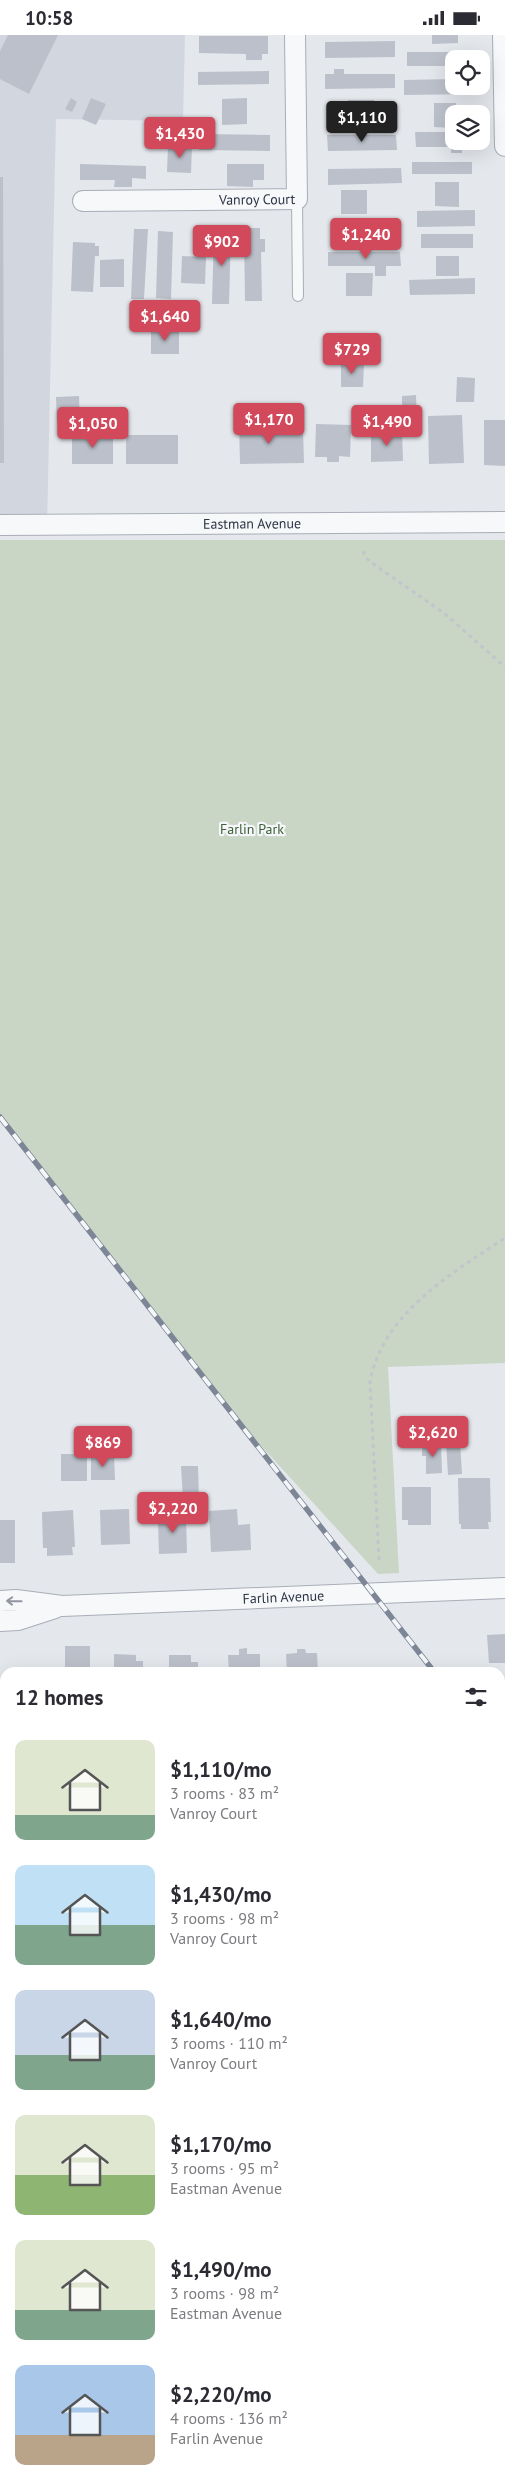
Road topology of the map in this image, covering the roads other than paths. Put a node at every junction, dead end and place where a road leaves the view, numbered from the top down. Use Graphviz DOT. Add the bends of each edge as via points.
graph roads {
  1 [pos="295,35"];
  2 [pos="503,35"];
  3 [pos="505,146"];
  4 [pos="297,199"];
  5 [pos="84,201"];
  6 [pos="298,296"];
  7 [pos="505,522"];
  8 [pos="0,525"];
  9 [pos="505,1588"];
  10 [pos="0,1601"];
  11 [pos="62,1606"];
  12 [pos="0,1621"];
  1 -- 4 [label="street, Vanroy Court"];
  2 -- 3 [label="street"];
  4 -- 5 [label="street, Vanroy Court"];
  4 -- 6 [label="lane"];
  7 -- 8 [label="street, Eastman Avenue"];
  9 -- 11 [label="street, Farlin Avenue"];
  11 -- 10 [label="street, Farlin Avenue, one-way"];
  11 -- 12 [label="street, Farlin Avenue" via="18,1620"];
}
